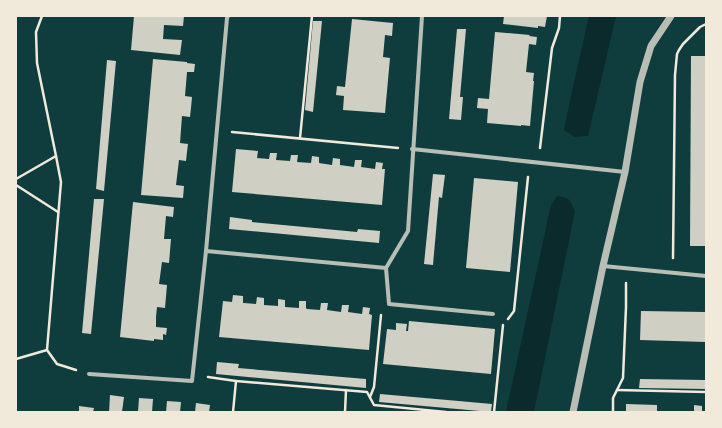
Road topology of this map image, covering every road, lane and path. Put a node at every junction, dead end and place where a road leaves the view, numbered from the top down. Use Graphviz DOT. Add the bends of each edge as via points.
graph roads {
  1 [pos="42,16"];
  2 [pos="228,16"];
  3 [pos="312,16"];
  4 [pos="422,16"];
  5 [pos="671,16"];
  6 [pos="706,24"];
  7 [pos="217,131"];
  8 [pos="300,138"];
  9 [pos="412,149"];
  10 [pos="56,156"];
  11 [pos="625,172"];
  12 [pos="16,179"];
  13 [pos="16,185"];
  14 [pos="58,212"];
  15 [pos="206,251"];
  16 [pos="603,266"];
  17 [pos="386,268"];
  18 [pos="626,268"];
  19 [pos="673,273"];
  20 [pos="706,276"];
  21 [pos="389,304"];
  22 [pos="492,314"];
  23 [pos="47,350"];
  24 [pos="16,359"];
  25 [pos="89,374"];
  26 [pos="193,374"];
  27 [pos="236,381"];
  28 [pos="346,390"];
  29 [pos="617,390"];
  30 [pos="706,392"];
  31 [pos="370,397"];
  32 [pos="233,412"];
  33 [pos="345,412"];
  34 [pos="446,412"];
  35 [pos="494,412"];
  36 [pos="573,412"];
  37 [pos="612,412"];
  1 -- 10 [label="path" via="36,32 36,63"];
  2 -- 7 [label="street"];
  3 -- 8 [label="path"];
  4 -- 9 [label="street"];
  5 -- 11 [label="street" via="651,46 640,82"];
  6 -- 19 [label="path" via="700,26 677,54"];
  7 -- 8 [label="path"];
  7 -- 15 [label="street"];
  8 -- 9 [label="path"];
  9 -- 11 [label="street"];
  9 -- 17 [label="street" via="408,231"];
  10 -- 12 [label="path"];
  10 -- 14 [label="path" via="61,182"];
  11 -- 16 [label="street"];
  13 -- 14 [label="path"];
  14 -- 23 [label="path"];
  15 -- 17 [label="street"];
  15 -- 26 [label="street"];
  16 -- 18 [label="street"];
  16 -- 36 [label="street"];
  17 -- 21 [label="street"];
  18 -- 19 [label="street"];
  18 -- 29 [label="path" via="623,378"];
  19 -- 20 [label="street"];
  21 -- 22 [label="street"];
  21 -- 31 [label="path" via="381,311 374,387"];
  22 -- 35 [label="path" via="504,325"];
  23 -- 24 [label="path"];
  23 -- 25 [label="path" via="57,364"];
  25 -- 26 [label="street" via="192,381"];
  26 -- 27 [label="path"];
  27 -- 28 [label="path"];
  27 -- 32 [label="path"];
  28 -- 31 [label="path" via="367,392"];
  28 -- 33 [label="path"];
  29 -- 30 [label="path"];
  29 -- 37 [label="path" via="613,398"];
  31 -- 34 [label="path" via="374,405"];
}
